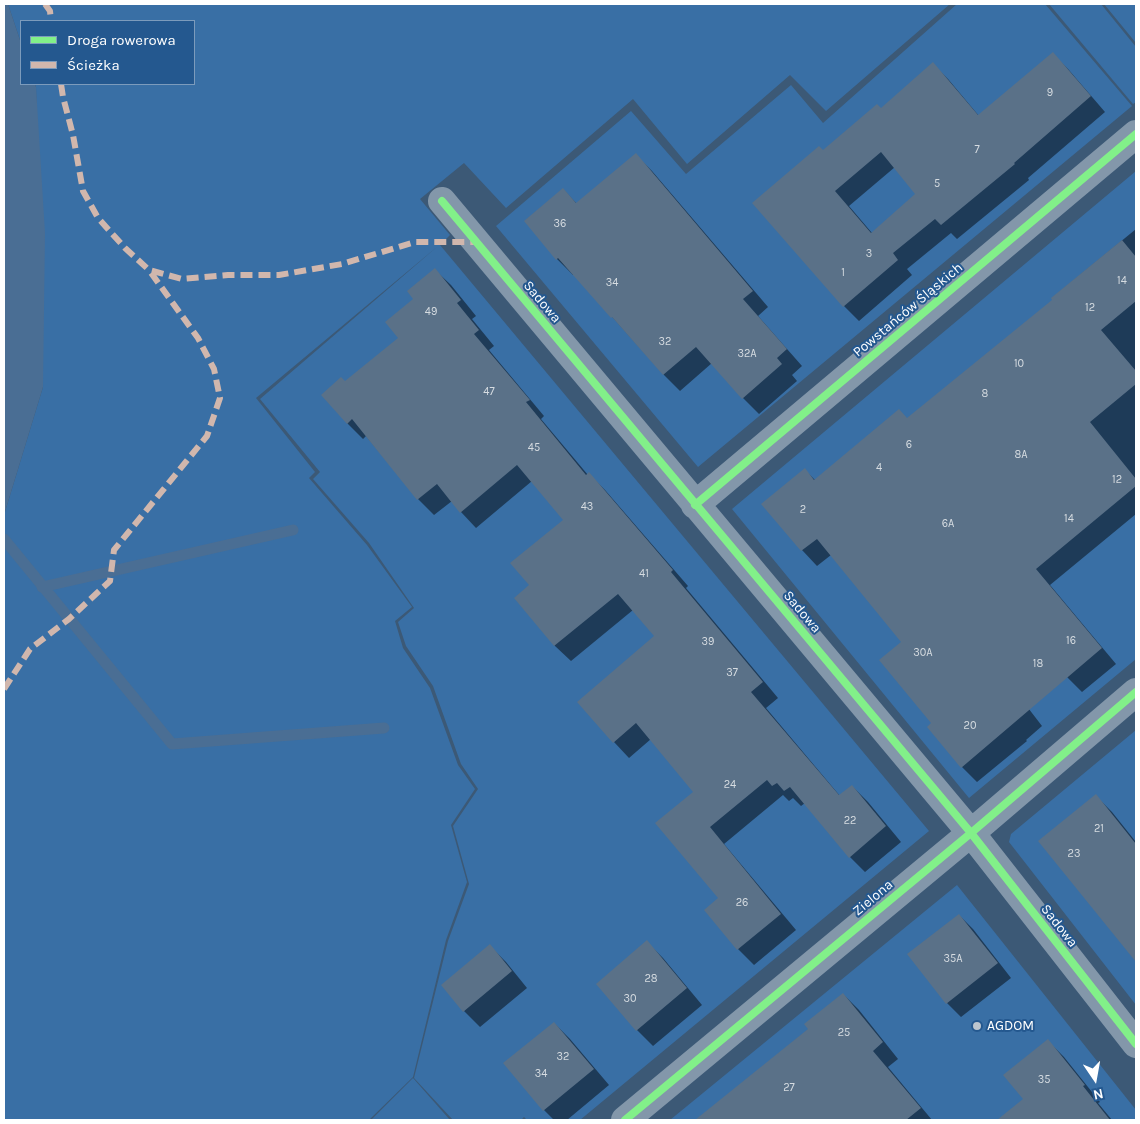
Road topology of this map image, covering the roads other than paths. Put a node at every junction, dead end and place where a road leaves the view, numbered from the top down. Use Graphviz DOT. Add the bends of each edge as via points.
graph roads {
  1 [pos="1136,134"];
  2 [pos="442,201"];
  3 [pos="695,505"];
  4 [pos="1136,692"];
  5 [pos="970,833"];
  6 [pos="1136,1044"];
  7 [pos="625,1120"];
  1 -- 3 [label="street, Powstańców Śląskich"];
  2 -- 3 [label="street, Sadowa"];
  3 -- 5 [label="street, Sadowa"];
  4 -- 5 [label="street, Zielona"];
  5 -- 6 [label="street, Sadowa"];
  5 -- 7 [label="street, Zielona"];
}
